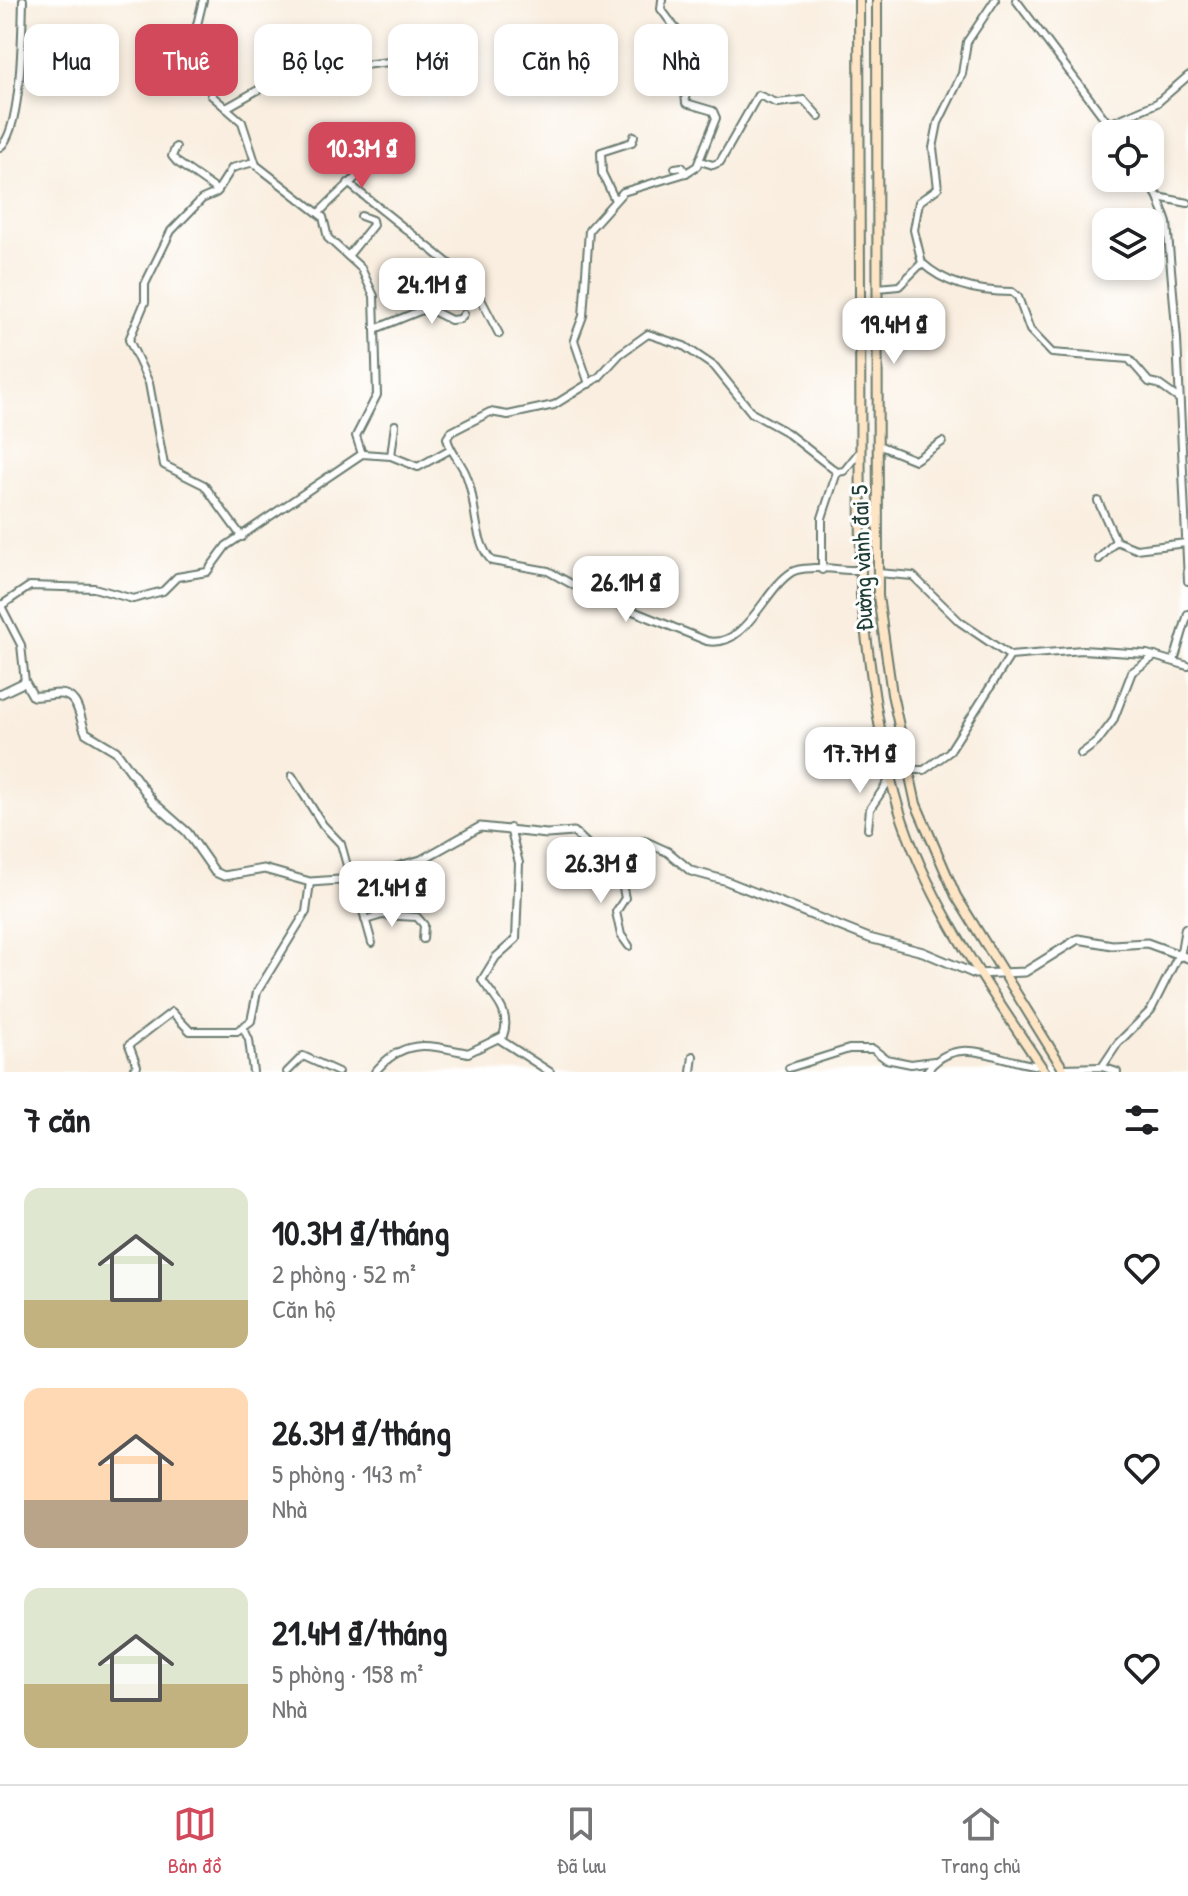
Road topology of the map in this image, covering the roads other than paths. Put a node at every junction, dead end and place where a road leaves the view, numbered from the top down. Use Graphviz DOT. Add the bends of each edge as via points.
graph roads {
  1 [pos="23,0"];
  2 [pos="203,0"];
  3 [pos="662,0"];
  4 [pos="859,0"];
  5 [pos="877,0"];
  6 [pos="995,0"];
  7 [pos="1016,0"];
  8 [pos="388,62"];
  9 [pos="1188,76"];
  10 [pos="226,108"];
  11 [pos="819,117"];
  12 [pos="1106,120"];
  13 [pos="1118,120"];
  14 [pos="634,136"];
  15 [pos="0,147"];
  16 [pos="176,147"];
  17 [pos="381,150"];
  18 [pos="700,161"];
  19 [pos="254,162"];
  20 [pos="675,168"];
  21 [pos="686,173"];
  22 [pos="348,183"];
  23 [pos="218,191"];
  24 [pos="1155,192"];
  25 [pos="1158,197"];
  26 [pos="615,200"];
  27 [pos="1188,203"];
  28 [pos="319,213"];
  29 [pos="361,216"];
  30 [pos="348,256"];
  31 [pos="922,263"];
  32 [pos="878,288"];
  33 [pos="464,314"];
  34 [pos="375,329"];
  35 [pos="499,334"];
  36 [pos="589,384"];
  37 [pos="1179,399"];
  38 [pos="395,425"];
  39 [pos="942,442"];
  40 [pos="878,445"];
  41 [pos="449,450"];
  42 [pos="860,451"];
  43 [pos="362,454"];
  44 [pos="391,456"];
  45 [pos="1185,458"];
  46 [pos="837,472"];
  47 [pos="1098,501"];
  48 [pos="242,537"];
  49 [pos="1116,541"];
  50 [pos="1186,543"];
  51 [pos="1099,559"];
  52 [pos="822,570"];
  53 [pos="861,570"];
  54 [pos="878,573"];
  55 [pos="1188,581"];
  56 [pos="1,604"];
  57 [pos="1188,614"];
  58 [pos="1010,656"];
  59 [pos="1155,656"];
  60 [pos="1174,661"];
  61 [pos="1188,666"];
  62 [pos="25,682"];
  63 [pos="0,694"];
  64 [pos="1081,754"];
  65 [pos="909,770"];
  66 [pos="292,776"];
  67 [pos="892,776"];
  68 [pos="510,828"];
  69 [pos="868,829"];
  70 [pos="615,851"];
  71 [pos="352,879"];
  72 [pos="310,882"];
  73 [pos="365,920"];
  74 [pos="1185,928"];
  75 [pos="423,939"];
  76 [pos="372,943"];
  77 [pos="629,946"];
  78 [pos="1182,957"];
  79 [pos="1002,974"];
  80 [pos="982,975"];
  81 [pos="244,1029"];
  82 [pos="499,1039"];
  83 [pos="693,1056"];
  84 [pos="934,1061"];
  85 [pos="1102,1067"];
  86 [pos="789,1068"];
  87 [pos="1043,1069"];
  88 [pos="1064,1070"];
  89 [pos="132,1072"];
  90 [pos="253,1072"];
  91 [pos="287,1072"];
  92 [pos="338,1072"];
  93 [pos="375,1072"];
  94 [pos="550,1072"];
  95 [pos="691,1072"];
  96 [pos="926,1072"];
  97 [pos="1117,1072"];
  1 -- 15 [label="street" via="12,131"];
  2 -- 10 [label="street" via="196,29 218,63 211,95"];
  3 -- 18 [label="street" via="661,9 693,52 686,103 715,114"];
  4 -- 42 [label="main road, Đường vành đai 5"];
  5 -- 32 [label="main road, Đường vành đai 5"];
  6 -- 31 [label="street" via="967,42 962,74 938,123 933,148 938,188 919,202 914,230"];
  7 -- 12 [label="street"];
  8 -- 10 [label="street" via="286,74"];
  9 -- 13 [label="street" via="1157,103"];
  10 -- 19 [label="street" via="242,122"];
  11 -- 18 [label="street" via="804,100 777,103 758,95 720,162"];
  14 -- 26 [label="street" via="632,142 601,152 602,173"];
  16 -- 23 [label="street" via="172,156 177,162"];
  17 -- 22 [label="street"];
  18 -- 21 [label="street"];
  19 -- 23 [label="street" via="232,168"];
  19 -- 28 [label="street"];
  20 -- 21 [label="street"];
  21 -- 26 [label="street" via="628,190"];
  22 -- 28 [label="street"];
  22 -- 35 [label="street" via="472,282"];
  23 -- 48 [label="street" via="202,199 171,231 145,284 145,302 129,340 149,383 164,465 204,485"];
  24 -- 25 [label="street"];
  25 -- 27 [label="street"];
  25 -- 37 [label="street" via="1167,223"];
  26 -- 36 [label="street" via="591,225 586,242 583,316 574,340"];
  28 -- 30 [label="street" via="328,238"];
  29 -- 30 [label="street" via="373,225"];
  30 -- 34 [label="street" via="361,268 374,296"];
  31 -- 32 [label="street" via="899,286"];
  31 -- 37 [label="street" via="951,282 1012,292 1030,330 1052,353 1129,359 1149,382"];
  32 -- 40 [label="main road, Đường vành đai 5"];
  33 -- 34 [label="street" via="451,320 427,308"];
  34 -- 43 [label="street" via="377,395 356,436"];
  36 -- 41 [label="street" via="549,407 508,415 490,412 448,434"];
  36 -- 46 [label="street" via="645,335 679,344 721,372 752,413"];
  37 -- 45 [label="street"];
  38 -- 44 [label="street"];
  39 -- 40 [label="street" via="915,460"];
  40 -- 54 [label="main road, Đường vành đai 5"];
  41 -- 44 [label="street" via="418,467"];
  41 -- 52 [label="street" via="468,478 484,549 492,561 548,571 707,641 721,642 734,634 792,571"];
  42 -- 46 [label="street"];
  42 -- 53 [label="main road, Đường vành đai 5"];
  43 -- 44 [label="street"];
  43 -- 48 [label="street"];
  45 -- 50 [label="street"];
  46 -- 52 [label="street" via="822,518"];
  47 -- 49 [label="street"];
  48 -- 56 [label="street" via="222,549 207,572 177,577 156,593 128,599 94,588 30,586"];
  49 -- 50 [label="street" via="1136,549"];
  49 -- 51 [label="street"];
  50 -- 55 [label="street"];
  52 -- 53 [label="street"];
  53 -- 67 [label="main road, Đường vành đai 5" via="874,693"];
  54 -- 58 [label="street" via="913,576 960,622"];
  54 -- 65 [label="main road, Đường vành đai 5" via="892,694"];
  56 -- 62 [label="street" via="21,645"];
  57 -- 60 [label="street"];
  58 -- 59 [label="street" via="1074,650"];
  58 -- 65 [label="street" via="949,752 924,770"];
  59 -- 60 [label="street"];
  59 -- 64 [label="street" via="1132,672 1113,721"];
  60 -- 61 [label="street"];
  62 -- 63 [label="street"];
  62 -- 72 [label="street" via="33,696 71,698 86,733 116,751 153,802 187,832 219,875 264,869"];
  65 -- 79 [label="main road, Đường vành đai 5" via="916,804 956,896"];
  66 -- 71 [label="street" via="341,844"];
  67 -- 69 [label="street" via="870,809"];
  67 -- 80 [label="main road, Đường vành đai 5" via="898,807 939,904"];
  68 -- 70 [label="street" via="577,832 598,852"];
  68 -- 71 [label="street" via="473,829 421,860"];
  68 -- 82 [label="street" via="519,863 516,939 482,980 504,1011 505,1030"];
  70 -- 77 [label="street" via="625,898 616,912"];
  70 -- 80 [label="street" via="644,841 696,873"];
  71 -- 72 [label="street"];
  71 -- 73 [label="street"];
  72 -- 81 [label="street" via="306,912 257,992 253,1018"];
  73 -- 75 [label="street" via="382,915 417,917 424,925"];
  73 -- 76 [label="street"];
  74 -- 78 [label="street"];
  78 -- 79 [label="street" via="1147,943 1112,945 1078,939 1030,969"];
  78 -- 85 [label="street" via="1151,1010"];
  79 -- 80 [label="street"];
  79 -- 88 [label="main road, Đường vành đai 5"];
  80 -- 87 [label="main road, Đường vành đai 5"];
  81 -- 89 [label="street" via="190,1031 172,1012 164,1015 129,1045 137,1066"];
  81 -- 90 [label="street"];
  82 -- 93 [label="street" via="468,1053 411,1046 387,1057"];
  82 -- 94 [label="street"];
  83 -- 95 [label="street"];
  84 -- 86 [label="street" via="911,1064 886,1059 873,1049 849,1049"];
  84 -- 87 [label="street" via="949,1051 966,1050"];
  84 -- 96 [label="street"];
  85 -- 88 [label="street"];
  85 -- 97 [label="street"];
  91 -- 92 [label="street" via="303,1056"];
}
